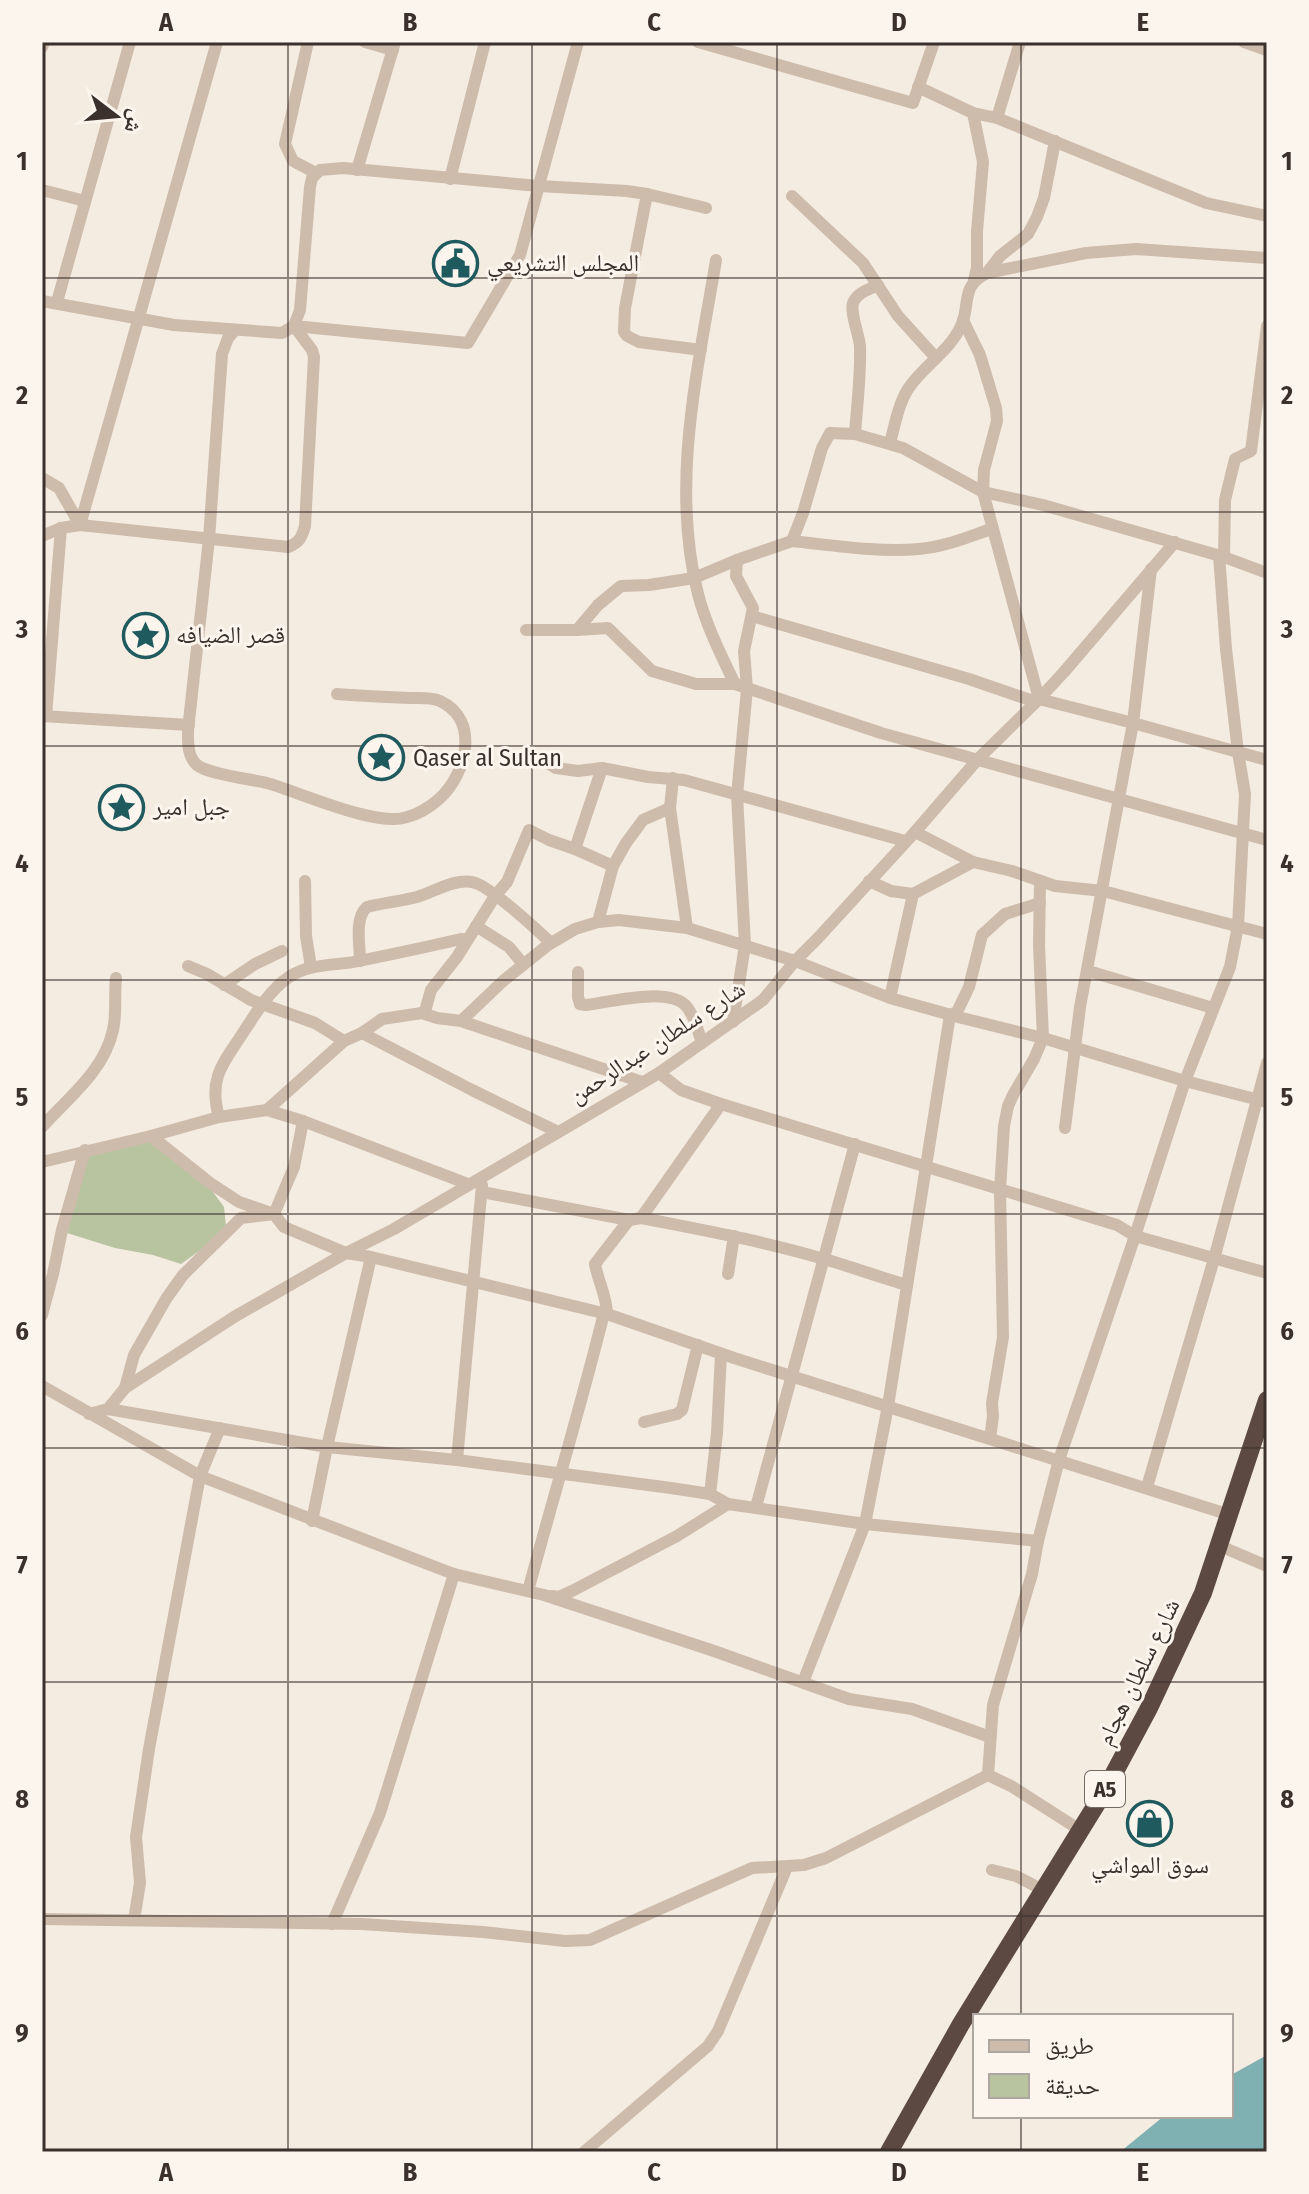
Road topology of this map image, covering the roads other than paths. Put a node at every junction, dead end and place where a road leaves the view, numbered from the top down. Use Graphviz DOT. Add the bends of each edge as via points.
graph roads {
  1 [pos="130,42"];
  2 [pos="217,42"];
  3 [pos="308,42"];
  4 [pos="365,42"];
  5 [pos="485,42"];
  6 [pos="698,42"];
  7 [pos="934,42"];
  8 [pos="1020,42"];
  9 [pos="1244,42"];
  10 [pos="573,43"];
  11 [pos="394,46"];
  12 [pos="1267,50"];
  13 [pos="918,87"];
  14 [pos="973,113"];
  15 [pos="997,118"];
  16 [pos="1055,141"];
  17 [pos="357,170"];
  18 [pos="316,173"];
  19 [pos="450,179"];
  20 [pos="539,186"];
  21 [pos="42,190"];
  22 [pos="647,194"];
  23 [pos="792,196"];
  24 [pos="85,201"];
  25 [pos="706,208"];
  26 [pos="1267,216"];
  27 [pos="1267,258"];
  28 [pos="716,260"];
  29 [pos="987,273"];
  30 [pos="974,280"];
  31 [pos="878,285"];
  32 [pos="42,301"];
  33 [pos="57,302"];
  34 [pos="137,319"];
  35 [pos="963,320"];
  36 [pos="294,326"];
  37 [pos="1267,326"];
  38 [pos="234,331"];
  39 [pos="701,350"];
  40 [pos="936,358"];
  41 [pos="855,434"];
  42 [pos="890,443"];
  43 [pos="1267,447"];
  44 [pos="1251,451"];
  45 [pos="42,478"];
  46 [pos="983,492"];
  47 [pos="80,525"];
  48 [pos="61,528"];
  49 [pos="991,529"];
  50 [pos="42,536"];
  51 [pos="209,539"];
  52 [pos="792,541"];
  53 [pos="1175,542"];
  54 [pos="1222,556"];
  55 [pos="737,560"];
  56 [pos="1151,569"];
  57 [pos="1267,573"];
  58 [pos="694,578"];
  59 [pos="752,616"];
  60 [pos="526,630"];
  61 [pos="577,630"];
  62 [pos="741,687"];
  63 [pos="337,694"];
  64 [pos="1038,700"];
  65 [pos="44,716"];
  66 [pos="1133,723"];
  67 [pos="189,725"];
  68 [pos="1238,752"];
  69 [pos="978,759"];
  70 [pos="1267,760"];
  71 [pos="551,765"];
  72 [pos="602,768"];
  73 [pos="673,778"];
  74 [pos="737,795"];
  75 [pos="1120,798"];
  76 [pos="670,808"];
  77 [pos="1244,834"];
  78 [pos="910,836"];
  79 [pos="1267,840"];
  80 [pos="575,849"];
  81 [pos="973,862"];
  82 [pos="613,866"];
  83 [pos="305,881"];
  84 [pos="869,881"];
  85 [pos="1040,881"];
  86 [pos="1103,891"];
  87 [pos="913,894"];
  88 [pos="495,896"];
  89 [pos="1040,903"];
  90 [pos="598,922"];
  91 [pos="476,926"];
  92 [pos="1238,926"];
  93 [pos="687,928"];
  94 [pos="1267,934"];
  95 [pos="467,940"];
  96 [pos="551,943"];
  97 [pos="745,945"];
  98 [pos="282,951"];
  99 [pos="360,961"];
  100 [pos="795,961"];
  101 [pos="523,964"];
  102 [pos="188,966"];
  103 [pos="311,967"];
  104 [pos="1088,971"];
  105 [pos="578,972"];
  106 [pos="116,978"];
  107 [pos="224,985"];
  108 [pos="890,998"];
  109 [pos="263,1005"];
  110 [pos="1213,1008"];
  111 [pos="422,1013"];
  112 [pos="950,1015"];
  113 [pos="461,1021"];
  114 [pos="733,1022"];
  115 [pos="362,1033"];
  116 [pos="1043,1038"];
  117 [pos="344,1041"];
  118 [pos="702,1043"];
  119 [pos="1075,1047"];
  120 [pos="1267,1063"];
  121 [pos="659,1073"];
  122 [pos="1185,1081"];
  123 [pos="642,1082"];
  124 [pos="1262,1100"];
  125 [pos="721,1104"];
  126 [pos="267,1110"];
  127 [pos="219,1117"];
  128 [pos="303,1121"];
  129 [pos="42,1127"];
  130 [pos="1065,1128"];
  131 [pos="558,1132"];
  132 [pos="151,1136"];
  133 [pos="855,1144"];
  134 [pos="85,1150"];
  135 [pos="42,1161"];
  136 [pos="927,1166"];
  137 [pos="482,1178"];
  138 [pos="468,1184"];
  139 [pos="1000,1190"];
  140 [pos="482,1192"];
  141 [pos="274,1214"];
  142 [pos="635,1219"];
  143 [pos="734,1236"];
  144 [pos="1135,1236"];
  145 [pos="346,1253"];
  146 [pos="371,1257"];
  147 [pos="823,1258"];
  148 [pos="1214,1259"];
  149 [pos="1267,1273"];
  150 [pos="728,1274"];
  151 [pos="473,1281"];
  152 [pos="907,1285"];
  153 [pos="606,1314"];
  154 [pos="42,1315"];
  155 [pos="698,1345"];
  156 [pos="721,1354"];
  157 [pos="791,1375"];
  158 [pos="42,1386"];
  159 [pos="125,1388"];
  160 [pos="1267,1400"];
  161 [pos="888,1406"];
  162 [pos="108,1409"];
  163 [pos="89,1414"];
  164 [pos="644,1422"];
  165 [pos="220,1428"];
  166 [pos="990,1439"];
  167 [pos="327,1447"];
  168 [pos="457,1460"];
  169 [pos="1059,1460"];
  170 [pos="560,1475"];
  171 [pos="200,1476"];
  172 [pos="1147,1487"];
  173 [pos="710,1494"];
  174 [pos="728,1504"];
  175 [pos="756,1507"];
  176 [pos="1230,1515"];
  177 [pos="312,1521"];
  178 [pos="865,1524"];
  179 [pos="1038,1541"];
  180 [pos="1220,1546"];
  181 [pos="1267,1566"];
  182 [pos="454,1574"];
  183 [pos="528,1591"];
  184 [pos="544,1595"];
  185 [pos="803,1682"];
  186 [pos="990,1737"];
  187 [pos="988,1775"];
  188 [pos="1080,1830"];
  189 [pos="787,1867"];
  190 [pos="992,1870"];
  191 [pos="1045,1891"];
  192 [pos="42,1919"];
  193 [pos="134,1920"];
  194 [pos="332,1924"];
  195 [pos="584,2152"];
  196 [pos="889,2152"];
  1 -- 24 [label="street"];
  2 -- 34 [label="street"];
  3 -- 18 [label="street" via="285,144 293,161"];
  4 -- 11 [label="street"];
  5 -- 19 [label="street"];
  6 -- 13 [label="street" via="913,103"];
  7 -- 13 [label="street"];
  8 -- 15 [label="street"];
  9 -- 12 [label="street"];
  10 -- 20 [label="street"];
  11 -- 17 [label="street"];
  13 -- 14 [label="street"];
  14 -- 15 [label="street"];
  14 -- 30 [label="street" via="983,162"];
  15 -- 16 [label="street"];
  16 -- 26 [label="street" via="1206,203"];
  16 -- 29 [label="street" via="1037,217 1028,234"];
  17 -- 18 [label="street"];
  17 -- 19 [label="street"];
  18 -- 36 [label="street"];
  19 -- 20 [label="street"];
  20 -- 22 [label="street"];
  20 -- 36 [label="street" via="520,255 468,343"];
  21 -- 24 [label="street"];
  22 -- 25 [label="street"];
  22 -- 39 [label="street" via="624,332 639,342"];
  23 -- 31 [label="street" via="863,263"];
  24 -- 33 [label="street"];
  27 -- 29 [label="street" via="1136,249 1086,253"];
  28 -- 39 [label="street"];
  29 -- 30 [label="street"];
  30 -- 35 [label="street"];
  31 -- 40 [label="street"];
  31 -- 41 [label="street" via="855,299 852,308 860,344"];
  32 -- 33 [label="street"];
  33 -- 34 [label="street"];
  34 -- 38 [label="street"];
  34 -- 47 [label="street"];
  35 -- 40 [label="street"];
  35 -- 46 [label="street" via="996,408"];
  36 -- 38 [label="street" via="282,333"];
  36 -- 51 [label="street" via="314,357 302,537 288,547"];
  37 -- 44 [label="street"];
  38 -- 51 [label="street" via="222,354"];
  39 -- 58 [label="street" via="687,485"];
  40 -- 42 [label="street" via="908,390"];
  41 -- 42 [label="street"];
  41 -- 52 [label="street" via="830,433 825,441"];
  42 -- 46 [label="street"];
  43 -- 44 [label="street"];
  44 -- 54 [label="street" via="1235,459 1225,500"];
  45 -- 47 [label="street" via="59,488"];
  46 -- 49 [label="street"];
  46 -- 53 [label="street"];
  47 -- 48 [label="street"];
  47 -- 51 [label="street"];
  48 -- 50 [label="street"];
  48 -- 65 [label="street"];
  49 -- 52 [label="street" via="917,549"];
  49 -- 64 [label="street"];
  51 -- 67 [label="street"];
  52 -- 55 [label="street"];
  53 -- 54 [label="street"];
  53 -- 56 [label="street, شارع سلطان عبدالرحمن"];
  54 -- 57 [label="street"];
  54 -- 68 [label="street"];
  55 -- 58 [label="street"];
  55 -- 59 [label="street" via="736,576"];
  56 -- 64 [label="street, شارع سلطان عبدالرحمن"];
  56 -- 66 [label="street"];
  58 -- 61 [label="street" via="621,586"];
  58 -- 62 [label="street" via="705,617"];
  59 -- 62 [label="street"];
  59 -- 64 [label="street"];
  60 -- 61 [label="street"];
  61 -- 62 [label="street" via="608,628 652,671 696,684"];
  62 -- 69 [label="street"];
  62 -- 74 [label="street"];
  63 -- 67 [label="street" via="438,699 455,711 466,741 464,756 439,799 404,819 388,819 207,770 190,754"];
  64 -- 66 [label="street"];
  64 -- 69 [label="street, شارع سلطان عبدالرحمن"];
  65 -- 67 [label="street"];
  66 -- 68 [label="street"];
  66 -- 75 [label="street"];
  68 -- 70 [label="street"];
  68 -- 77 [label="street"];
  69 -- 75 [label="street"];
  69 -- 78 [label="street, شارع سلطان عبدالرحمن"];
  71 -- 72 [label="street" via="578,771"];
  72 -- 73 [label="street"];
  72 -- 80 [label="street"];
  73 -- 74 [label="street"];
  73 -- 76 [label="street"];
  74 -- 78 [label="street"];
  74 -- 97 [label="street"];
  75 -- 77 [label="street"];
  75 -- 86 [label="street"];
  76 -- 82 [label="street" via="643,820"];
  76 -- 93 [label="street"];
  77 -- 79 [label="street"];
  77 -- 92 [label="street"];
  78 -- 81 [label="street"];
  78 -- 84 [label="street, شارع سلطان عبدالرحمن"];
  80 -- 82 [label="street"];
  80 -- 88 [label="street" via="529,830 514,869"];
  81 -- 85 [label="street"];
  81 -- 87 [label="street"];
  82 -- 90 [label="street"];
  83 -- 103 [label="street"];
  84 -- 87 [label="street"];
  84 -- 100 [label="street, شارع سلطان عبدالرحمن"];
  85 -- 86 [label="street"];
  85 -- 89 [label="street"];
  86 -- 92 [label="street"];
  86 -- 104 [label="street"];
  87 -- 108 [label="street"];
  88 -- 91 [label="street"];
  88 -- 96 [label="street"];
  88 -- 99 [label="street" via="465,882 367,907 360,917"];
  89 -- 112 [label="street" via="1005,914 982,935 969,987 957,1012"];
  89 -- 116 [label="street"];
  90 -- 93 [label="street"];
  90 -- 96 [label="street"];
  91 -- 95 [label="street"];
  91 -- 101 [label="street" via="509,947"];
  92 -- 94 [label="street"];
  92 -- 110 [label="street" via="1230,967"];
  93 -- 97 [label="street"];
  95 -- 99 [label="street"];
  95 -- 111 [label="street" via="431,990"];
  96 -- 101 [label="street"];
  97 -- 100 [label="street"];
  97 -- 114 [label="street"];
  98 -- 107 [label="street"];
  99 -- 103 [label="street"];
  100 -- 108 [label="street"];
  100 -- 114 [label="street, شارع سلطان عبدالرحمن" via="763,1000"];
  101 -- 113 [label="street"];
  102 -- 107 [label="street"];
  103 -- 109 [label="street" via="279,984"];
  104 -- 110 [label="street"];
  104 -- 119 [label="street"];
  105 -- 118 [label="street" via="580,1004 645,997 679,1000 687,1006"];
  106 -- 129 [label="street" via="114,1025 102,1059"];
  107 -- 109 [label="street"];
  108 -- 112 [label="street"];
  109 -- 117 [label="street" via="315,1023"];
  109 -- 127 [label="street" via="221,1065 215,1102"];
  110 -- 122 [label="street"];
  111 -- 113 [label="street"];
  111 -- 115 [label="street" via="382,1019"];
  112 -- 116 [label="street"];
  112 -- 136 [label="street"];
  113 -- 123 [label="street"];
  114 -- 118 [label="street, شارع سلطان عبدالرحمن"];
  115 -- 117 [label="street"];
  115 -- 131 [label="street"];
  116 -- 119 [label="street"];
  116 -- 139 [label="street" via="1008,1106"];
  117 -- 126 [label="street"];
  118 -- 121 [label="street, شارع سلطان عبدالرحمن"];
  119 -- 122 [label="street"];
  119 -- 130 [label="street"];
  120 -- 124 [label="street"];
  121 -- 123 [label="street, شارع سلطان عبدالرحمن"];
  121 -- 125 [label="street" via="681,1090"];
  122 -- 124 [label="street"];
  122 -- 144 [label="street"];
  123 -- 131 [label="street, شارع سلطان عبدالرحمن"];
  124 -- 148 [label="street"];
  125 -- 133 [label="street"];
  125 -- 142 [label="street"];
  126 -- 127 [label="street"];
  126 -- 128 [label="street"];
  127 -- 132 [label="street"];
  128 -- 138 [label="street"];
  128 -- 141 [label="street" via="294,1167"];
  131 -- 137 [label="street, شارع سلطان عبدالرحمن"];
  132 -- 134 [label="street"];
  132 -- 141 [label="street" via="239,1202"];
  133 -- 136 [label="street"];
  133 -- 147 [label="street"];
  134 -- 135 [label="street"];
  134 -- 154 [label="street"];
  136 -- 139 [label="street"];
  136 -- 152 [label="street"];
  137 -- 138 [label="street, شارع سلطان عبدالرحمن"];
  137 -- 140 [label="street"];
  138 -- 145 [label="street, شارع سلطان عبدالرحمن"];
  139 -- 144 [label="street" via="1117,1225"];
  139 -- 166 [label="street" via="1003,1337"];
  140 -- 142 [label="street"];
  140 -- 151 [label="street"];
  141 -- 145 [label="street" via="284,1227"];
  141 -- 159 [label="street" via="241,1218 183,1275 134,1355"];
  142 -- 143 [label="street"];
  142 -- 153 [label="street" via="595,1264"];
  143 -- 147 [label="street"];
  143 -- 150 [label="street"];
  144 -- 148 [label="street"];
  144 -- 169 [label="street"];
  145 -- 146 [label="street"];
  145 -- 159 [label="street, شارع سلطان عبدالرحمن"];
  146 -- 151 [label="street"];
  146 -- 167 [label="street"];
  147 -- 152 [label="street"];
  147 -- 157 [label="street"];
  148 -- 149 [label="street"];
  148 -- 172 [label="street"];
  151 -- 153 [label="street"];
  151 -- 168 [label="street"];
  152 -- 161 [label="street"];
  153 -- 155 [label="street"];
  153 -- 170 [label="street"];
  155 -- 156 [label="street"];
  155 -- 164 [label="street" via="682,1410"];
  156 -- 157 [label="street"];
  156 -- 173 [label="street"];
  157 -- 161 [label="street"];
  157 -- 175 [label="street"];
  158 -- 163 [label="street"];
  159 -- 162 [label="street, شارع سلطان عبدالرحمن"];
  160 -- 176 [label="highway, شارع سلطان هجام / A5"];
  161 -- 166 [label="street"];
  161 -- 178 [label="street"];
  162 -- 163 [label="street"];
  162 -- 165 [label="street"];
  163 -- 171 [label="street"];
  165 -- 167 [label="street"];
  165 -- 171 [label="street"];
  166 -- 169 [label="street"];
  167 -- 168 [label="street"];
  167 -- 177 [label="street"];
  168 -- 170 [label="street"];
  169 -- 172 [label="street"];
  169 -- 179 [label="street"];
  170 -- 173 [label="street"];
  170 -- 183 [label="street"];
  171 -- 177 [label="street"];
  171 -- 193 [label="street" via="138,1822 140,1883"];
  172 -- 176 [label="street"];
  173 -- 174 [label="street"];
  174 -- 175 [label="street"];
  174 -- 184 [label="street" via="572,1591 559,1597"];
  175 -- 178 [label="street"];
  176 -- 180 [label="highway, شارع سلطان هجام / A5"];
  177 -- 182 [label="street"];
  178 -- 179 [label="street"];
  178 -- 185 [label="street"];
  179 -- 186 [label="street" via="993,1705"];
  180 -- 181 [label="street"];
  180 -- 188 [label="highway, شارع سلطان هجام / A5" via="1149,1708"];
  182 -- 183 [label="street"];
  182 -- 194 [label="street" via="380,1813"];
  183 -- 184 [label="street"];
  184 -- 185 [label="street"];
  185 -- 186 [label="street" via="849,1699 912,1709"];
  186 -- 187 [label="street"];
  187 -- 188 [label="street"];
  187 -- 189 [label="street" via="826,1858"];
  188 -- 191 [label="highway, شارع سلطان هجام / A5"];
  189 -- 194 [label="street" via="752,1868 590,1940"];
  189 -- 195 [label="street" via="708,2046"];
  190 -- 191 [label="street"];
  191 -- 196 [label="highway, شارع سلطان هجام / A5"];
  192 -- 193 [label="street"];
  193 -- 194 [label="street"];
}
